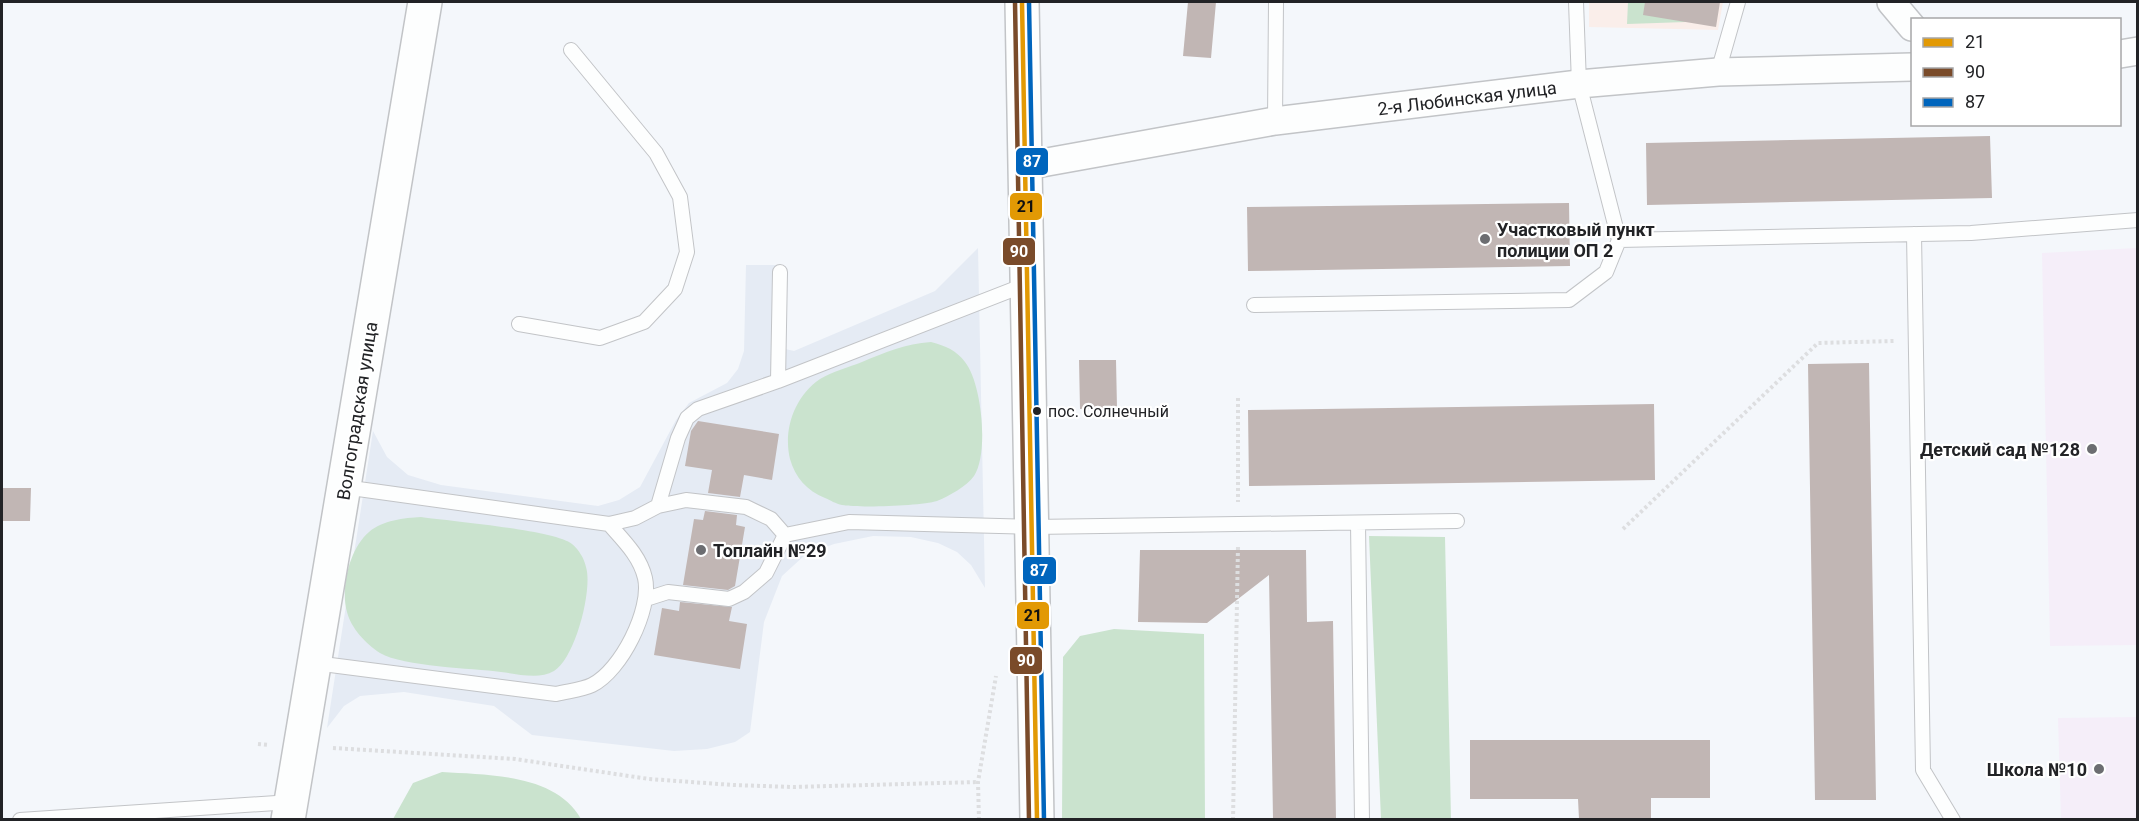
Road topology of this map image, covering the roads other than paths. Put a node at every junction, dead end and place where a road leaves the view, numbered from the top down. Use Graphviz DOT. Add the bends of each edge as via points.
graph roads {
  1 [pos="425,2"];
  2 [pos="1023,2"];
  3 [pos="1276,2"];
  4 [pos="1576,2"];
  5 [pos="1738,2"];
  6 [pos="1891,2"];
  7 [pos="1911,26"];
  8 [pos="571,50"];
  9 [pos="2138,51"];
  10 [pos="2121,54"];
  11 [pos="1911,67"];
  12 [pos="1718,72"];
  13 [pos="1579,84"];
  14 [pos="1275,121"];
  15 [pos="1025,166"];
  16 [pos="2138,220"];
  17 [pos="1914,234"];
  18 [pos="1619,240"];
  19 [pos="780,272"];
  20 [pos="1027,284"];
  21 [pos="1254,305"];
  22 [pos="519,324"];
  23 [pos="778,381"];
  24 [pos="345,487"];
  25 [pos="658,506"];
  26 [pos="1457,521"];
  27 [pos="1358,523"];
  28 [pos="609,524"];
  29 [pos="1033,527"];
  30 [pos="785,535"];
  31 [pos="646,599"];
  32 [pos="315,663"];
  33 [pos="290,811"];
  34 [pos="20,819"];
  35 [pos="1037,819"];
  36 [pos="1362,819"];
  37 [pos="1953,819"];
  1 -- 24 [label="main road, Волгоградская улица"];
  2 -- 15 [label="main road"];
  3 -- 14 [label="lane"];
  4 -- 13 [label="lane"];
  5 -- 12 [label="lane"];
  6 -- 7 [label="street"];
  8 -- 22 [label="lane" via="656,153 680,196 687,252 675,289 644,322 600,338"];
  9 -- 10 [label="street"];
  11 -- 12 [label="street, 2-я Любинская улица"];
  12 -- 13 [label="street, 2-я Любинская улица"];
  13 -- 14 [label="street, 2-я Любинская улица"];
  13 -- 18 [label="lane"];
  14 -- 15 [label="street, 2-я Любинская улица"];
  15 -- 20 [label="main road"];
  16 -- 17 [label="lane"];
  17 -- 18 [label="lane"];
  17 -- 37 [label="lane" via="1923,770"];
  18 -- 21 [label="lane" via="1606,272 1569,300"];
  19 -- 23 [label="lane"];
  20 -- 23 [label="lane"];
  20 -- 29 [label="main road"];
  23 -- 25 [label="lane" via="698,409 687,418"];
  24 -- 28 [label="lane"];
  24 -- 32 [label="main road, Волгоградская улица"];
  25 -- 28 [label="lane" via="635,518"];
  25 -- 30 [label="lane" via="687,500 746,507 771,519"];
  26 -- 27 [label="lane"];
  27 -- 29 [label="lane"];
  27 -- 36 [label="lane"];
  28 -- 31 [label="lane" via="635,553 645,578"];
  29 -- 30 [label="lane" via="849,522"];
  29 -- 35 [label="main road"];
  30 -- 31 [label="lane" via="766,573 729,599 668,591"];
  31 -- 32 [label="lane" via="638,627 619,660 593,685 556,694"];
  32 -- 33 [label="main road, Волгоградская улица"];
  33 -- 34 [label="lane"];
}
